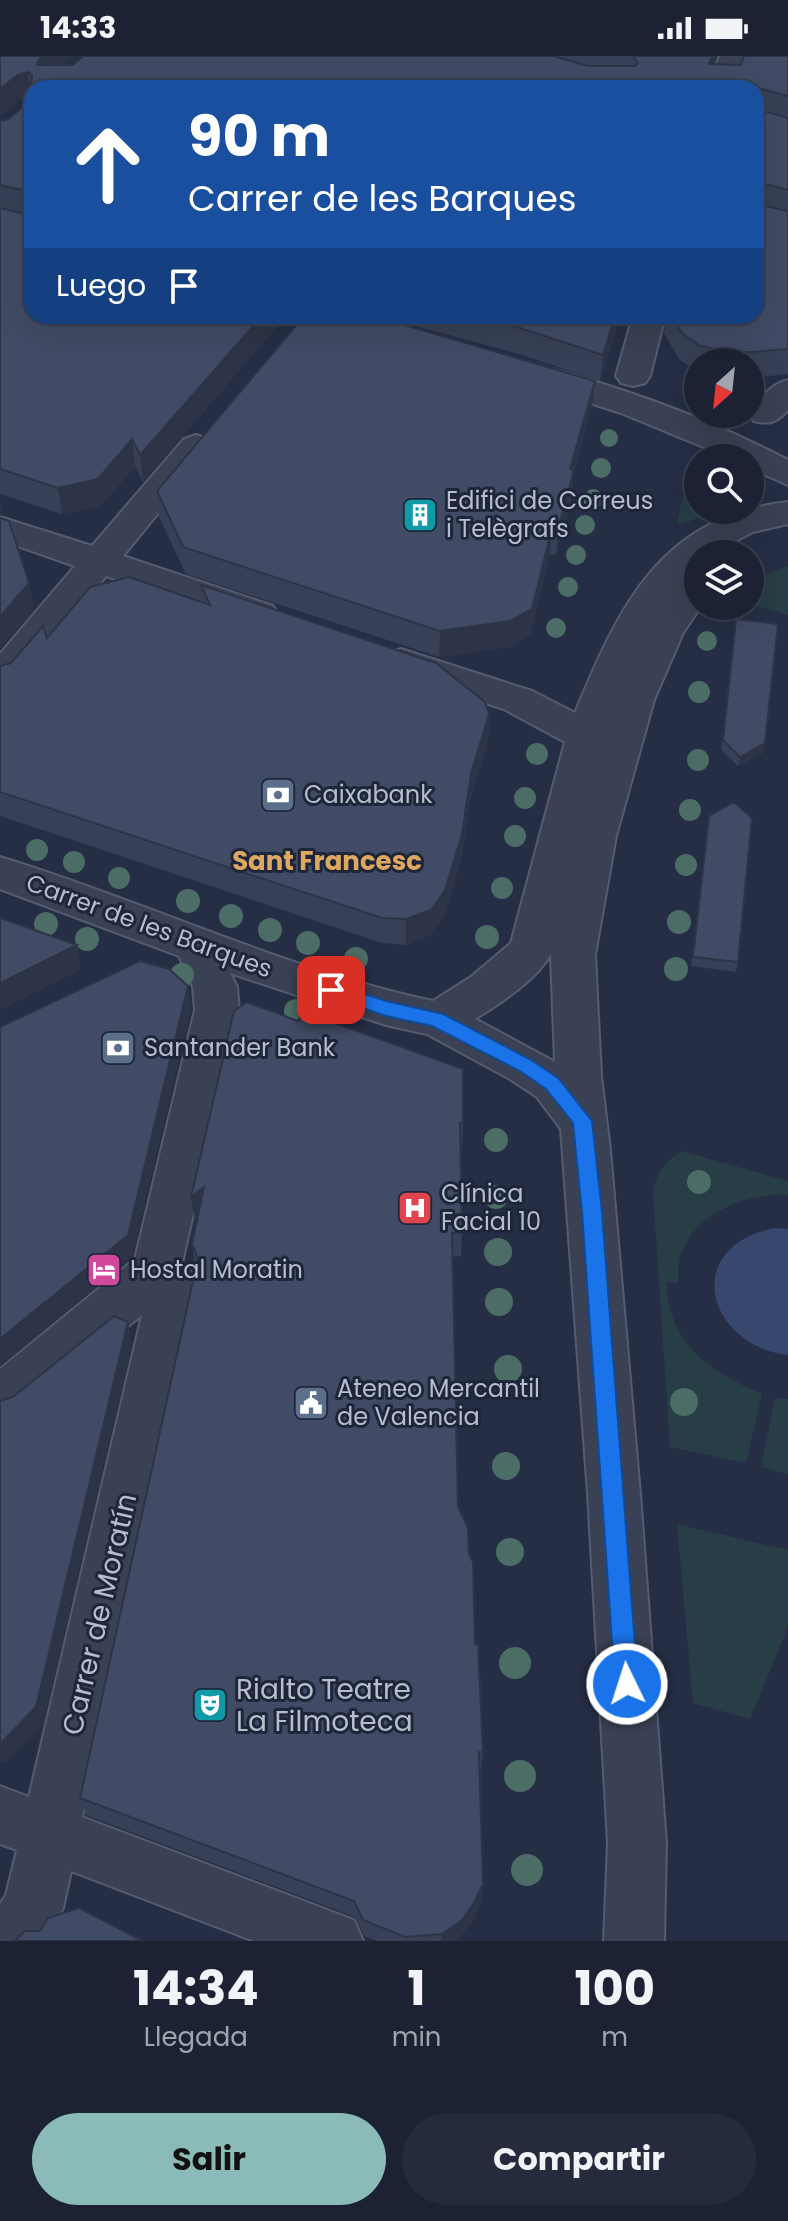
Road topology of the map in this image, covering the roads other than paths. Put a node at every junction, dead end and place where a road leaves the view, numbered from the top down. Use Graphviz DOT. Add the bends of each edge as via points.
graph roads {
  1 [pos="734,56"];
  2 [pos="725,80"];
  3 [pos="647,324"];
  4 [pos="503,365"];
  5 [pos="633,376"];
  6 [pos="222,416"];
  7 [pos="788,474"];
  8 [pos="788,513"];
  9 [pos="0,528"];
  10 [pos="788,536"];
  11 [pos="764,544"];
  12 [pos="100,562"];
  13 [pos="684,603"];
  14 [pos="288,624"];
  15 [pos="362,649"];
  16 [pos="0,679"];
  17 [pos="587,737"];
  18 [pos="0,872"];
  19 [pos="195,945"];
  20 [pos="137,966"];
  21 [pos="437,1019"];
  22 [pos="582,1121"];
  23 [pos="166,1275"];
  24 [pos="0,1399"];
  25 [pos="24,1825"];
  26 [pos="10,1941"];
  27 [pos="333,1941"];
  28 [pos="634,1941"];
  1 -- 2 [label="street"];
  3 -- 5 [label="street"];
  4 -- 7 [label="street" via="702,431"];
  6 -- 12 [label="street"];
  8 -- 17 [label="street" via="733,527 695,547 673,569 618,657"];
  9 -- 12 [label="street"];
  10 -- 11 [label="street"];
  12 -- 14 [label="street"];
  12 -- 16 [label="street"];
  13 -- 22 [label="street" via="665,631 635,700 592,850 573,955"];
  15 -- 17 [label="street" via="518,700"];
  17 -- 21 [label="street" via="531,951 478,996"];
  18 -- 19 [label="street, Carrer de les Barques"];
  19 -- 20 [label="street"];
  19 -- 21 [label="street, Carrer de les Barques" via="386,1008"];
  19 -- 23 [label="street, Carrer de Moratín" via="215,987 217,1010"];
  21 -- 22 [label="street, Carrer de les Barques" via="553,1084"];
  22 -- 28 [label="street" via="636,1827"];
  23 -- 24 [label="street" via="145,1283"];
  23 -- 25 [label="street, Carrer de Moratín"];
  25 -- 26 [label="street, Carrer de Moratín" via="33,1908"];
  25 -- 27 [label="street"];
}
